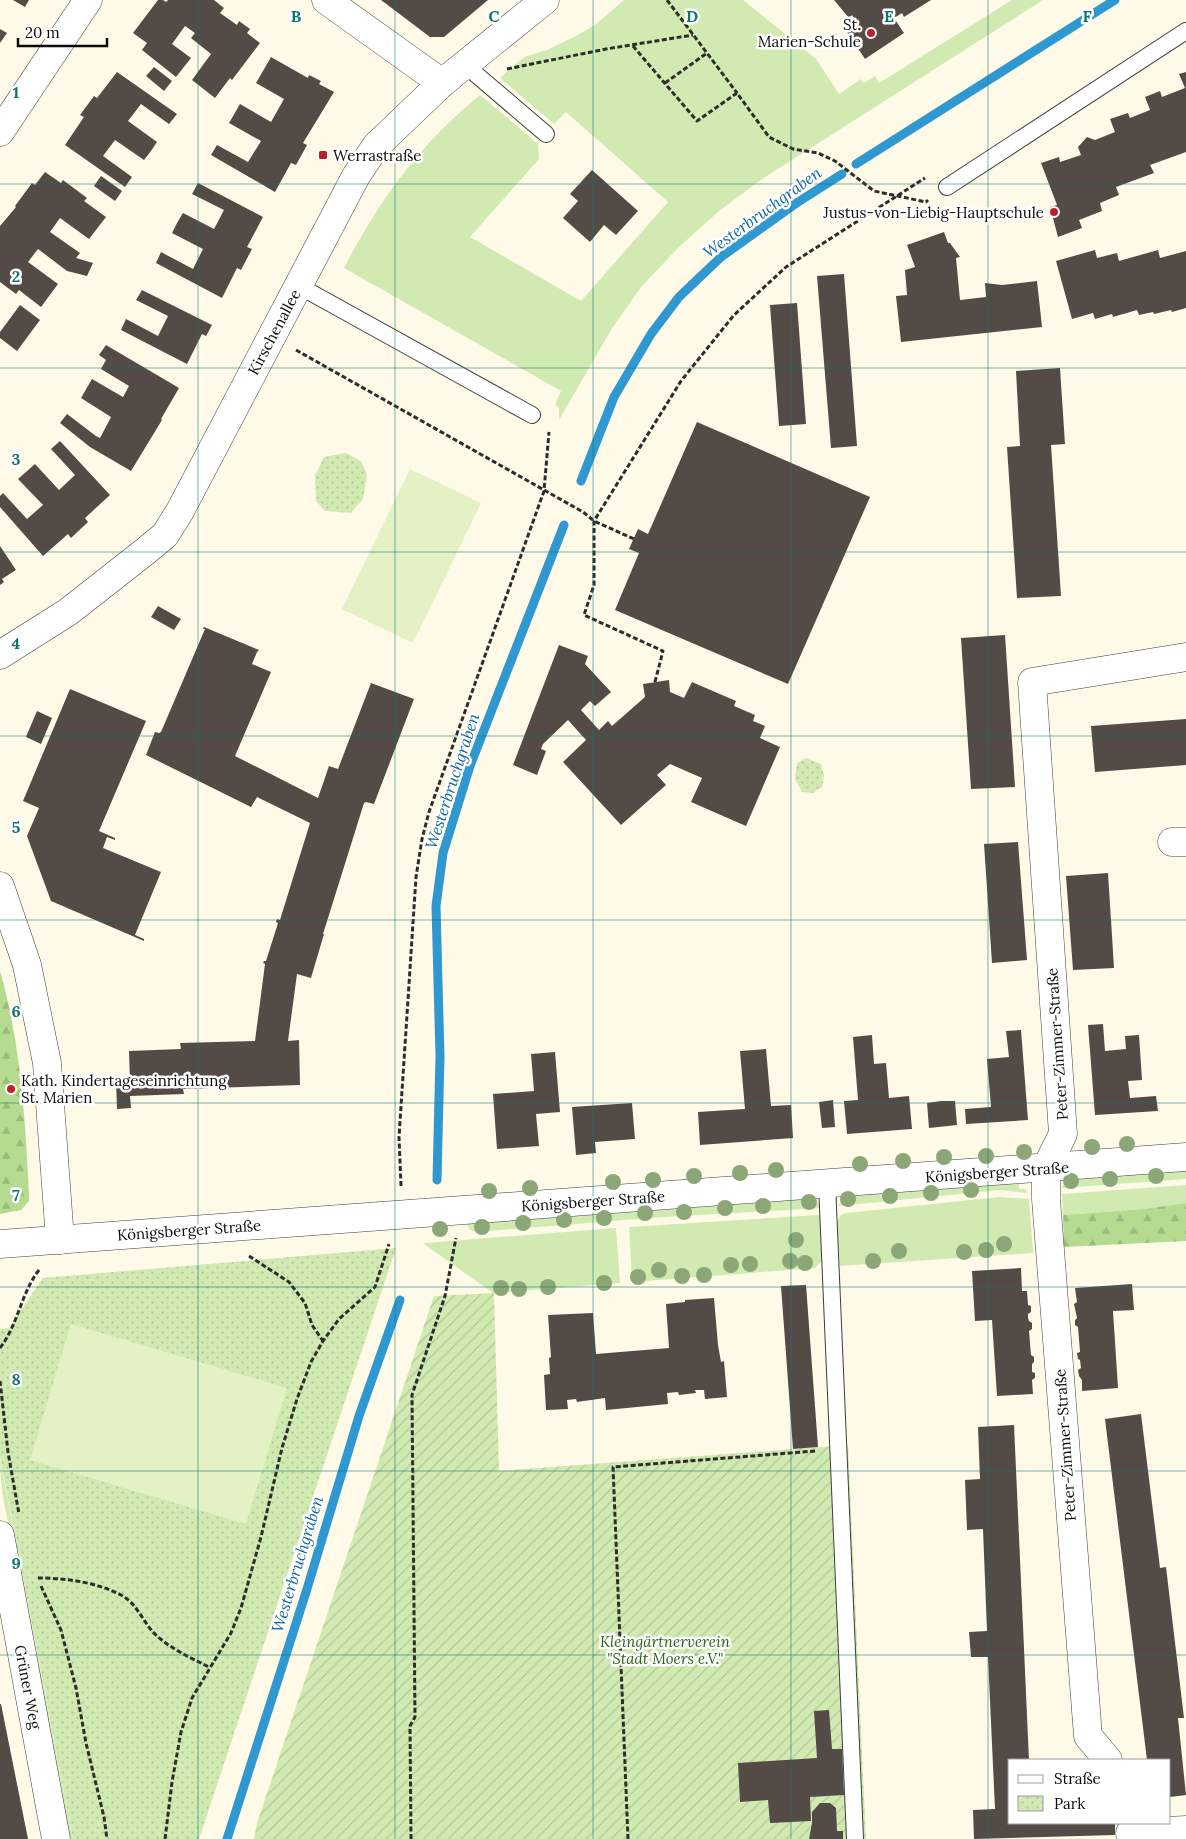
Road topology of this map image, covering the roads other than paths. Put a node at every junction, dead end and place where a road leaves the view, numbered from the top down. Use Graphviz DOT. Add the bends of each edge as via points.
graph roads {
  1 [pos="88,0"];
  2 [pos="326,0"];
  3 [pos="545,0"];
  4 [pos="1186,31"];
  5 [pos="471,70"];
  6 [pos="442,84"];
  7 [pos="0,132"];
  8 [pos="546,134"];
  9 [pos="947,187"];
  10 [pos="299,286"];
  11 [pos="532,415"];
  12 [pos="0,655"];
  13 [pos="1186,657"];
  14 [pos="0,886"];
  15 [pos="1186,1157"];
  16 [pos="1046,1168"];
  17 [pos="827,1184"];
  18 [pos="60,1240"];
  19 [pos="0,1244"];
  20 [pos="0,1535"];
  21 [pos="1107,1759"];
  22 [pos="1186,1830"];
  23 [pos="1130,1832"];
  24 [pos="56,1839"];
  25 [pos="855,1839"];
  1 -- 7 [label="street"];
  2 -- 6 [label="street"];
  3 -- 5 [label="street, Kirschenallee"];
  4 -- 9 [label="lane"];
  5 -- 6 [label="street, Kirschenallee"];
  5 -- 8 [label="lane"];
  6 -- 10 [label="street, Kirschenallee" via="376,146 356,176"];
  10 -- 11 [label="lane"];
  10 -- 12 [label="street, Kirschenallee" via="180,511 164,535 68,612"];
  13 -- 16 [label="street, Peter-Zimmer-Straße" via="1032,682 1063,1134"];
  14 -- 18 [label="street" via="27,965 47,1063"];
  15 -- 16 [label="street, Königsberger Straße"];
  16 -- 17 [label="street, Königsberger Straße"];
  16 -- 21 [label="street, Peter-Zimmer-Straße" via="1088,1736"];
  17 -- 18 [label="street, Königsberger Straße"];
  17 -- 25 [label="lane"];
  18 -- 19 [label="street, Königsberger Straße"];
  20 -- 24 [label="street, Grüner Weg"];
  22 -- 23 [label="street"];
}
